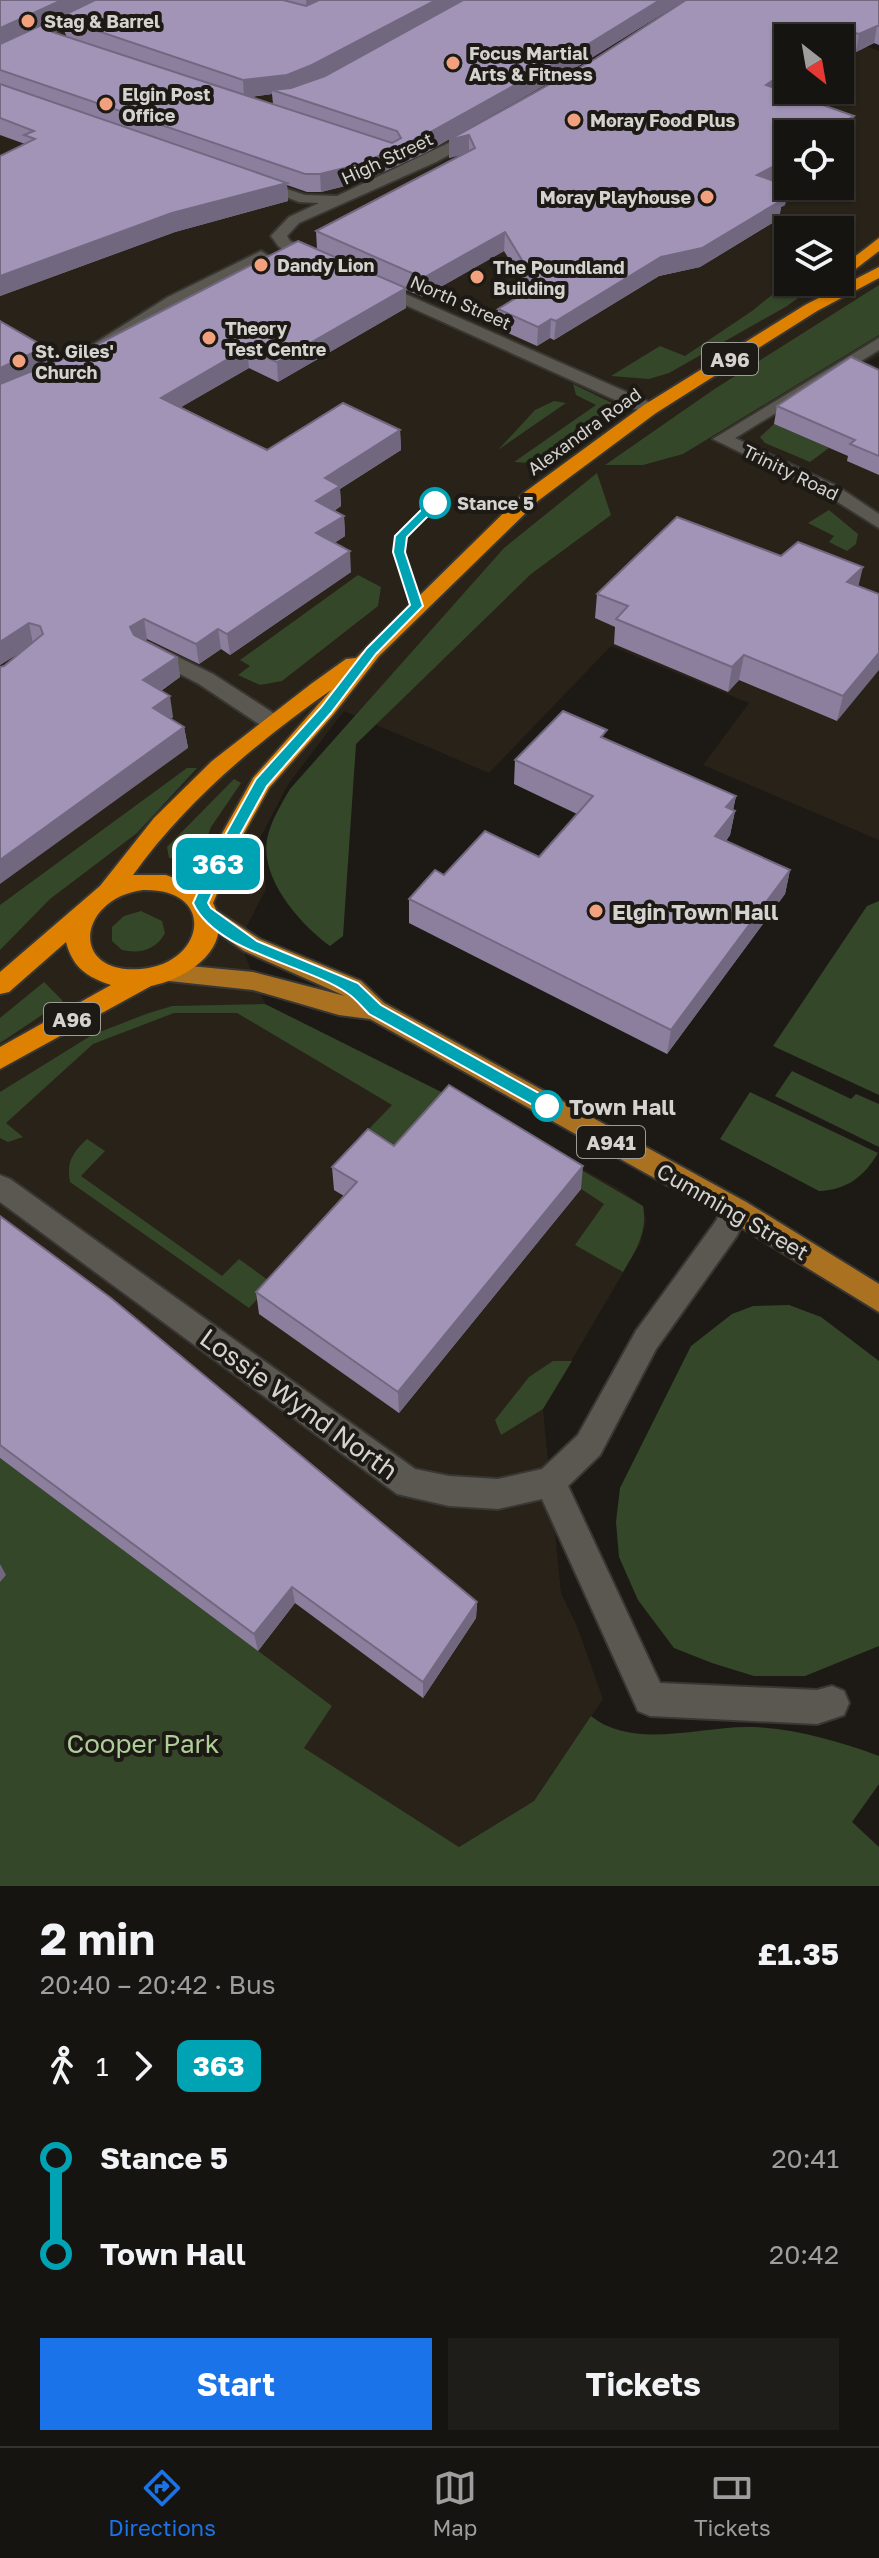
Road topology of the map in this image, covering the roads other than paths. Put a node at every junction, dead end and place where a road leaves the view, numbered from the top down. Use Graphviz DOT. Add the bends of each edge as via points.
graph roads {
  1 [pos="119,0"];
  2 [pos="0,38"];
  3 [pos="3,54"];
  4 [pos="492,125"];
  5 [pos="244,178"];
  6 [pos="344,198"];
  7 [pos="879,243"];
  8 [pos="261,256"];
  9 [pos="854,264"];
  10 [pos="338,268"];
  11 [pos="879,272"];
  12 [pos="359,278"];
  13 [pos="822,296"];
  14 [pos="811,308"];
  15 [pos="879,343"];
  16 [pos="80,358"];
  17 [pos="650,409"];
  18 [pos="879,522"];
  19 [pos="146,648"];
  20 [pos="372,651"];
  21 [pos="270,721"];
  22 [pos="109,891"];
  23 [pos="203,907"];
  24 [pos="84,913"];
  25 [pos="169,973"];
  26 [pos="143,979"];
  27 [pos="0,985"];
  28 [pos="375,1010"];
  29 [pos="0,1059"];
  30 [pos="0,1187"];
  31 [pos="736,1210"];
  32 [pos="878,1295"];
  33 [pos="550,1482"];
  34 [pos="832,1703"];
  1 -- 3 [label="street" via="58,38"];
  2 -- 3 [label="street" via="6,44"];
  4 -- 6 [label="street, High Street"];
  5 -- 6 [label="street" via="304,199"];
  6 -- 10 [label="street, High Street" via="281,231 284,244"];
  7 -- 9 [label="highway"];
  8 -- 16 [label="street" via="174,300"];
  11 -- 14 [label="highway, Alexandra Road / A96"];
  12 -- 17 [label="street, North Street"];
  13 -- 14 [label="highway, Alexandra Road / A96"];
  14 -- 17 [label="highway, Alexandra Road / A96"];
  15 -- 18 [label="street, Trinity Road" via="722,439 831,490"];
  17 -- 20 [label="highway, Alexandra Road / A96" via="532,496"];
  19 -- 21 [label="street"];
  20 -- 21 [label="highway, Alexandra Road / A96"];
  20 -- 23 [label="highway, Alexandra Road / A96" via="261,783 226,846"];
  21 -- 22 [label="highway, Alexandra Road / A96" via="137,850"];
  22 -- 23 [label="highway, A96" via="129,883 171,884 188,891"];
  22 -- 24 [label="highway, A96"];
  23 -- 25 [label="highway, A96" via="207,933 200,948"];
  23 -- 28 [label="main road, Cumming Street / A941" via="252,945 352,988"];
  24 -- 26 [label="highway, A96" via="76,941 90,966 124,979"];
  24 -- 27 [label="highway, A96"];
  25 -- 26 [label="highway, A96"];
  25 -- 28 [label="main road, Cumming Street / A941" via="253,981"];
  26 -- 29 [label="highway, A96"];
  28 -- 31 [label="main road, Cumming Street / A941"];
  30 -- 33 [label="street, Lossie Wynd North" via="408,1483 498,1494"];
  31 -- 32 [label="main road, Cumming Street / A941"];
  31 -- 33 [label="street" via="646,1340 589,1445"];
  33 -- 34 [label="street" via="650,1699 817,1707"];
}
